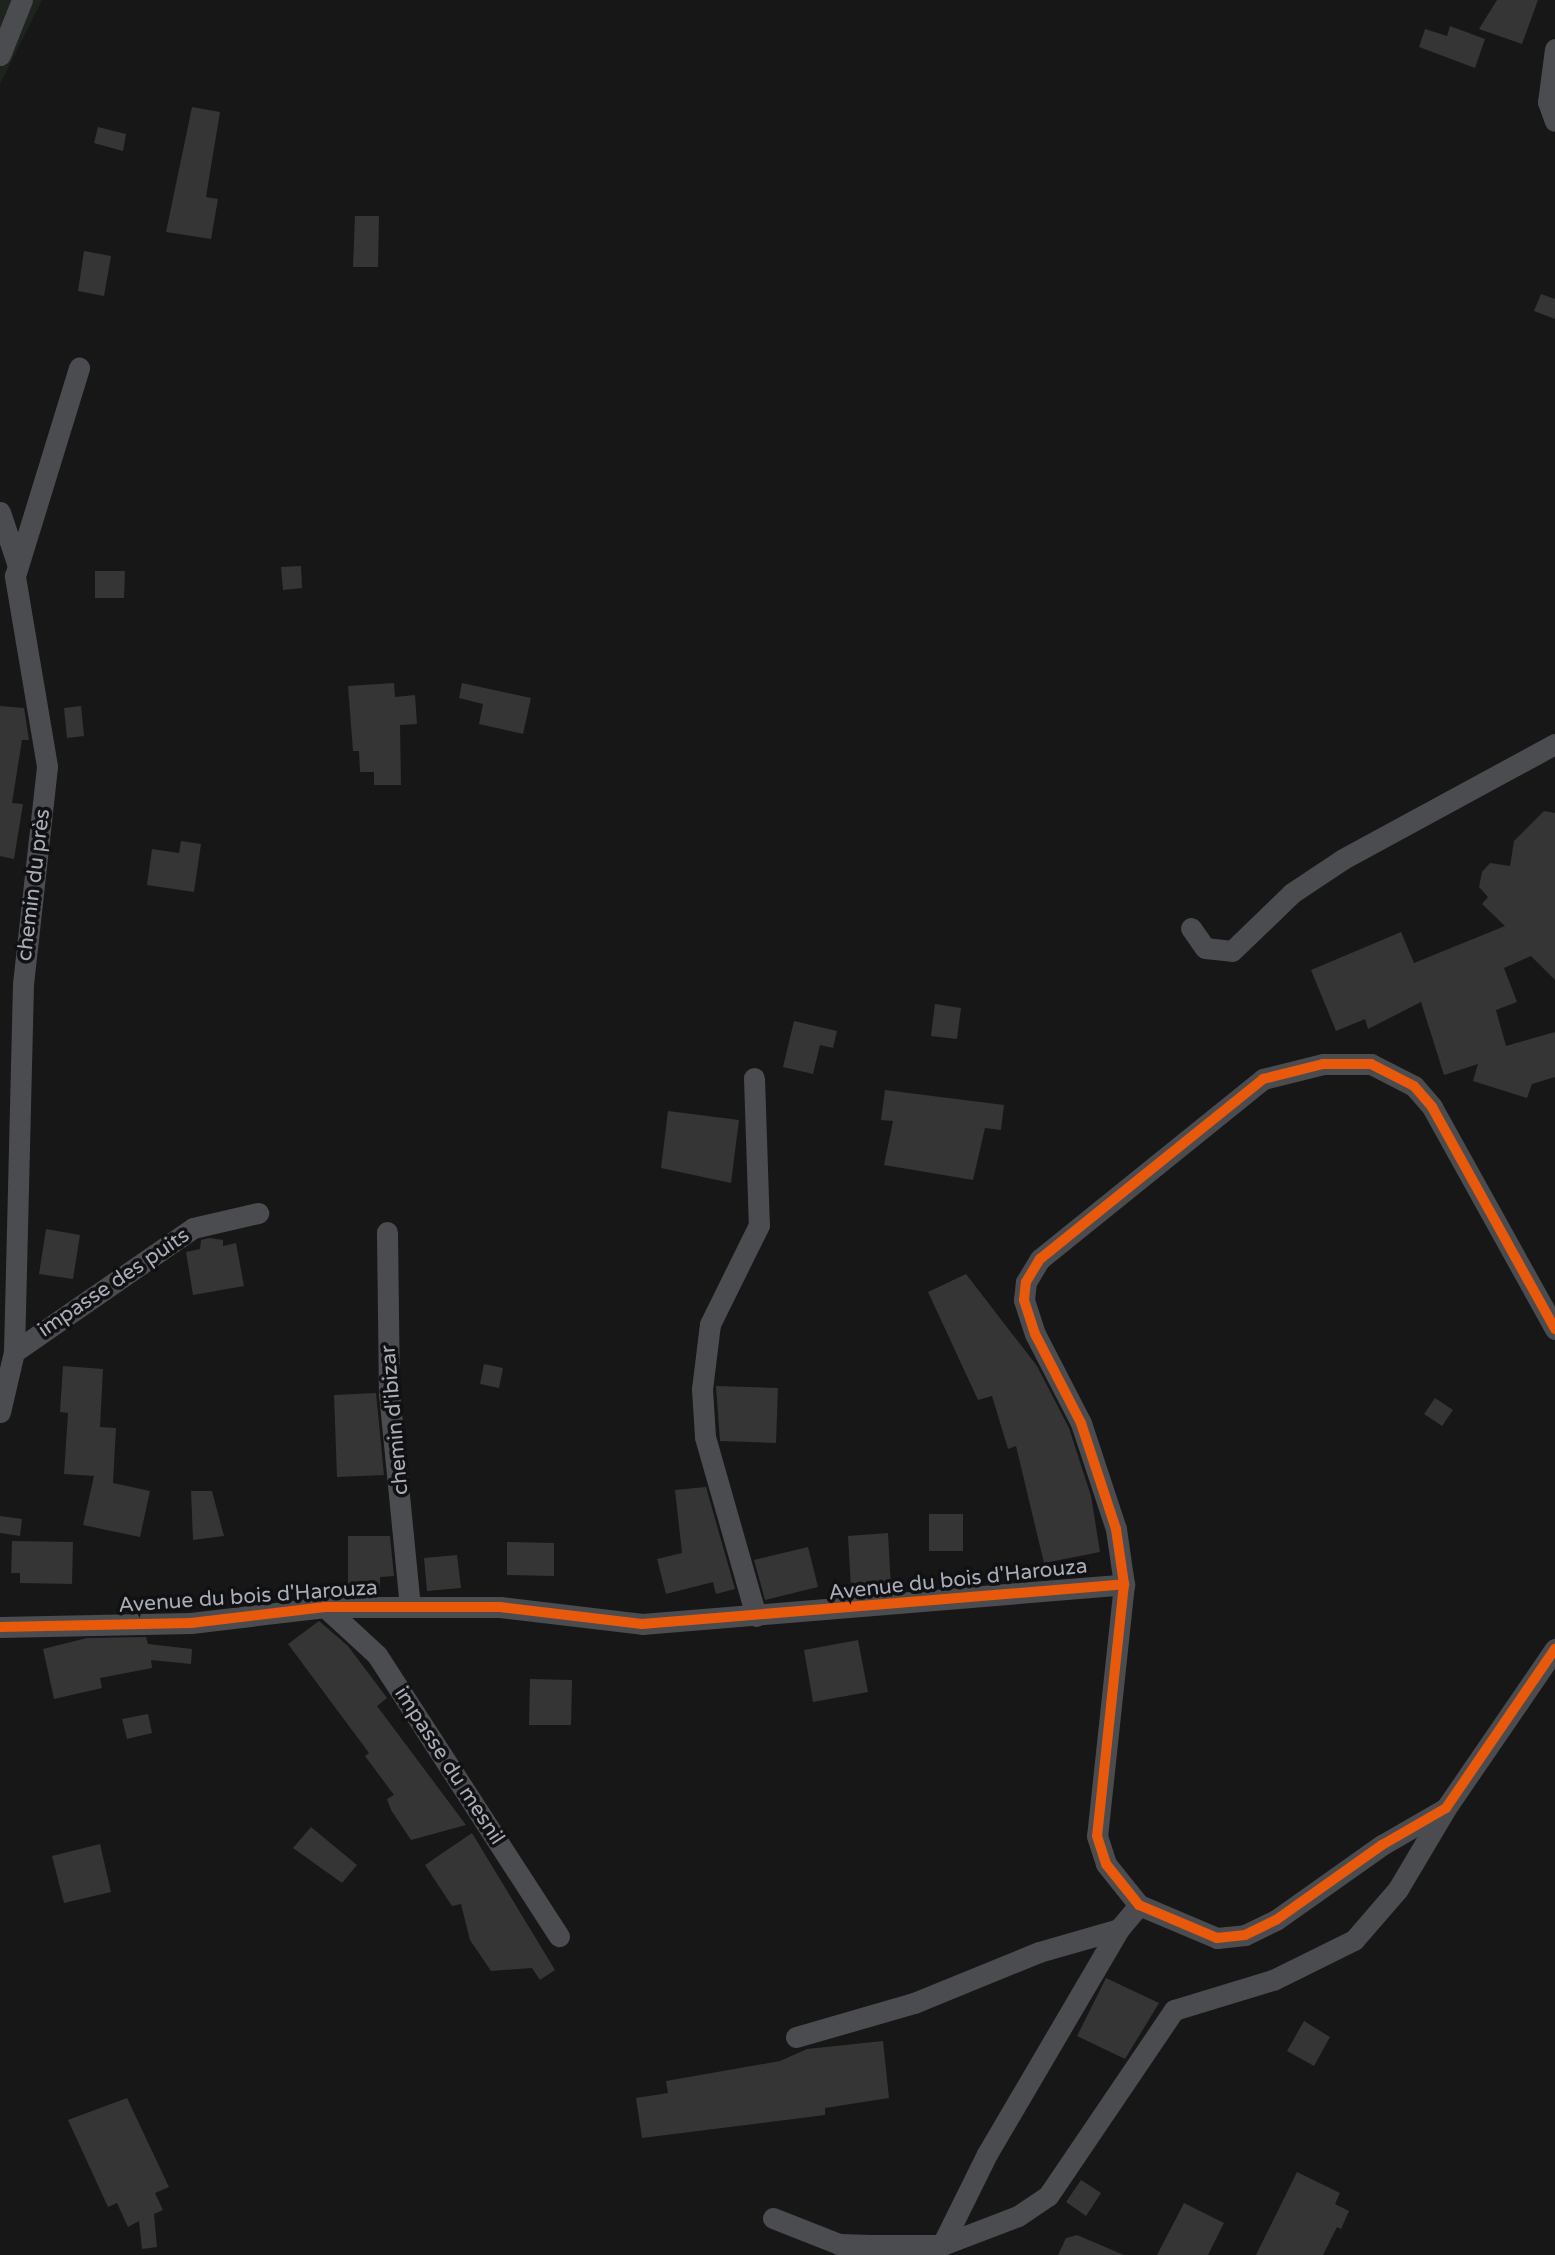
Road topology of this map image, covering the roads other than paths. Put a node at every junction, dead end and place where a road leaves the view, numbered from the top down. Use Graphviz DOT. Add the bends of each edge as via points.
graph roads {
  1 [pos="22,0"];
  2 [pos="1555,49"];
  3 [pos="0,55"];
  4 [pos="1555,121"];
  5 [pos="79,368"];
  6 [pos="0,512"];
  7 [pos="18,563"];
  8 [pos="1555,744"];
  9 [pos="1191,928"];
  10 [pos="754,1078"];
  11 [pos="258,1213"];
  12 [pos="387,1232"];
  13 [pos="1555,1329"];
  14 [pos="14,1352"];
  15 [pos="0,1412"];
  16 [pos="1125,1584"];
  17 [pos="325,1607"];
  18 [pos="410,1607"];
  19 [pos="757,1616"];
  20 [pos="0,1627"];
  21 [pos="1555,1649"];
  22 [pos="1446,1808"];
  23 [pos="1139,1905"];
  24 [pos="1119,1929"];
  25 [pos="559,1936"];
  26 [pos="796,2037"];
  27 [pos="773,2218"];
  28 [pos="942,2245"];
  1 -- 3 [label="street"];
  2 -- 4 [label="street" via="1548,102"];
  5 -- 7 [label="street, chemin du près"];
  6 -- 7 [label="street"];
  7 -- 14 [label="street, chemin du près" via="16,596 47,766 23,984"];
  8 -- 9 [label="street" via="1343,859 1292,892 1232,951 1205,948"];
  10 -- 19 [label="street" via="759,1226 710,1324 702,1389 705,1437"];
  11 -- 14 [label="street, impasse des puits" via="193,1228"];
  12 -- 18 [label="street, chemin d'ibizar" via="389,1393"];
  13 -- 16 [label="street" via="1432,1107 1414,1086 1371,1064 1324,1064 1263,1079 1040,1259 1026,1282 1024,1300 1035,1334 1081,1423 1116,1529"];
  14 -- 15 [label="street, chemin du près"];
  16 -- 19 [label="street, Avenue du bois d'Harouza"];
  16 -- 23 [label="street" via="1097,1836 1106,1864"];
  17 -- 18 [label="street, Avenue du bois d'Harouza"];
  17 -- 20 [label="street, Avenue du bois d'Harouza" via="191,1623"];
  17 -- 25 [label="street, impasse du mesnil" via="377,1655"];
  18 -- 19 [label="street, Avenue du bois d'Harouza" via="500,1608 642,1624"];
  21 -- 22 [label="street"];
  22 -- 23 [label="street" via="1276,1920 1245,1935 1217,1938"];
  22 -- 28 [label="street" via="1398,1889 1354,1940 1273,1980 1174,2010 1048,2196 1018,2216"];
  23 -- 24 [label="street"];
  24 -- 26 [label="street" via="1039,1952 914,2003"];
  24 -- 28 [label="street" via="987,2154"];
  27 -- 28 [label="street" via="839,2245"];
}
